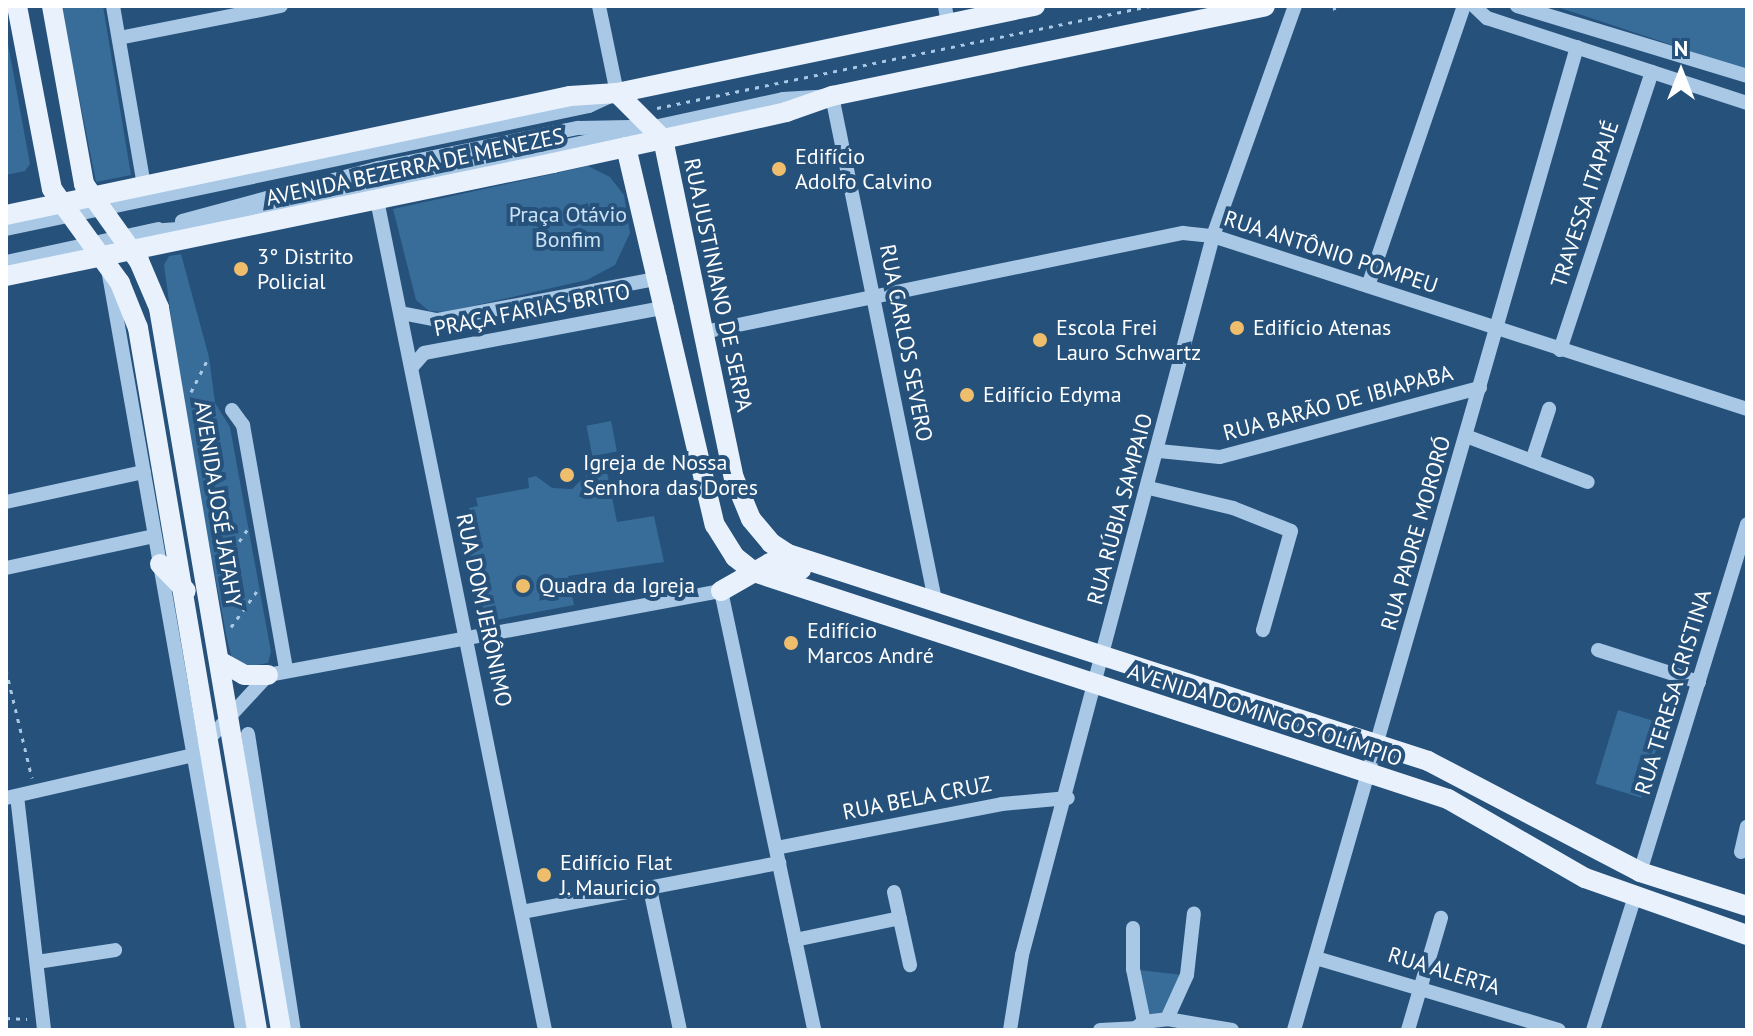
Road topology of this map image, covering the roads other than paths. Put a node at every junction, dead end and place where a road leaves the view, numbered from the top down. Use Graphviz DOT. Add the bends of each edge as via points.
graph roads {
  1 [pos="17,6"];
  2 [pos="52,6"];
  3 [pos="113,6"];
  4 [pos="281,6"];
  5 [pos="599,6"];
  6 [pos="1035,6"];
  7 [pos="1265,6"];
  8 [pos="1295,6"];
  9 [pos="1464,6"];
  10 [pos="1474,6"];
  11 [pos="1517,6"];
  12 [pos="947,15"];
  13 [pos="119,38"];
  14 [pos="1577,47"];
  15 [pos="1652,72"];
  16 [pos="1747,76"];
  17 [pos="617,93"];
  18 [pos="832,96"];
  19 [pos="1747,103"];
  20 [pos="656,124"];
  21 [pos="626,147"];
  22 [pos="144,185"];
  23 [pos="377,200"];
  24 [pos="98,203"];
  25 [pos="66,210"];
  26 [pos="6,215"];
  27 [pos="6,229"];
  28 [pos="1213,236"];
  29 [pos="127,244"];
  30 [pos="99,257"];
  31 [pos="6,262"];
  32 [pos="6,276"];
  33 [pos="660,278"];
  34 [pos="1368,286"];
  35 [pos="874,295"];
  36 [pos="667,307"];
  37 [pos="401,313"];
  38 [pos="1497,330"];
  39 [pos="704,332"];
  40 [pos="1560,350"];
  41 [pos="412,367"];
  42 [pos="1480,388"];
  43 [pos="1549,409"];
  44 [pos="1747,409"];
  45 [pos="232,410"];
  46 [pos="1466,436"];
  47 [pos="1159,451"];
  48 [pos="1532,461"];
  49 [pos="144,472"];
  50 [pos="1588,482"];
  51 [pos="1149,488"];
  52 [pos="6,502"];
  53 [pos="751,519"];
  54 [pos="1747,524"];
  55 [pos="154,536"];
  56 [pos="771,543"];
  57 [pos="735,557"];
  58 [pos="160,564"];
  59 [pos="6,568"];
  60 [pos="754,572"];
  61 [pos="900,589"];
  62 [pos="186,591"];
  63 [pos="721,591"];
  64 [pos="935,600"];
  65 [pos="1263,630"];
  66 [pos="467,636"];
  67 [pos="1598,650"];
  68 [pos="1105,653"];
  69 [pos="221,662"];
  70 [pos="277,672"];
  71 [pos="1699,682"];
  72 [pos="1096,686"];
  73 [pos="230,717"];
  74 [pos="248,734"];
  75 [pos="210,738"];
  76 [pos="1379,744"];
  77 [pos="194,755"];
  78 [pos="1370,774"];
  79 [pos="248,795"];
  80 [pos="12,797"];
  81 [pos="1068,798"];
  82 [pos="1747,827"];
  83 [pos="776,848"];
  84 [pos="1741,852"];
  85 [pos="779,863"];
  86 [pos="1640,872"];
  87 [pos="650,889"];
  88 [pos="894,892"];
  89 [pos="1634,899"];
  90 [pos="1747,906"];
  91 [pos="522,912"];
  92 [pos="1194,913"];
  93 [pos="900,918"];
  94 [pos="1441,918"];
  95 [pos="1133,928"];
  96 [pos="1747,935"];
  97 [pos="795,940"];
  98 [pos="115,950"];
  99 [pos="1316,958"];
  100 [pos="37,962"];
  101 [pos="910,965"];
  102 [pos="1421,986"];
  103 [pos="1167,1019"];
  104 [pos="43,1025"];
  105 [pos="1137,1027"];
  106 [pos="242,1030"];
  107 [pos="257,1030"];
  108 [pos="281,1030"];
  109 [pos="294,1030"];
  110 [pos="545,1030"];
  111 [pos="680,1030"];
  112 [pos="814,1030"];
  113 [pos="1010,1030"];
  114 [pos="1100,1030"];
  115 [pos="1232,1030"];
  116 [pos="1294,1030"];
  117 [pos="1408,1030"];
  118 [pos="1559,1030"];
  119 [pos="1593,1030"];
  1 -- 25 [label="main road, AVENIDA JOSÉ JATAHY" via="52,189"];
  2 -- 24 [label="main road, AVENIDA JOSÉ JATAHY" via="84,184"];
  3 -- 13 [label="street"];
  4 -- 13 [label="street"];
  5 -- 17 [label="street"];
  6 -- 12 [label="main road, AVENIDA BEZERRA DE MENEZES"];
  7 -- 18 [label="main road, AVENIDA BEZERRA DE MENEZES"];
  8 -- 28 [label="street, RUA RÚBIA SAMPAIO"];
  9 -- 34 [label="street"];
  10 -- 14 [label="street" via="1487,18"];
  11 -- 16 [label="street"];
  12 -- 17 [label="main road, AVENIDA BEZERRA DE MENEZES"];
  13 -- 22 [label="street"];
  14 -- 15 [label="street"];
  14 -- 38 [label="street, RUA PADRE MORORÓ"];
  15 -- 19 [label="street"];
  15 -- 40 [label="street, TRAVESSA ITAPAJÉ"];
  17 -- 20 [label="main road"];
  17 -- 22 [label="main road, AVENIDA BEZERRA DE MENEZES" via="585,93"];
  17 -- 24 [label="street, AVENIDA BEZERRA DE MENEZES" via="573,110"];
  18 -- 20 [label="main road, AVENIDA BEZERRA DE MENEZES" via="786,112"];
  18 -- 35 [label="street, RUA CARLOS SEVERO"];
  20 -- 21 [label="main road, AVENIDA BEZERRA DE MENEZES"];
  20 -- 29 [label="street, AVENIDA BEZERRA DE MENEZES" via="189,228 150,231"];
  20 -- 39 [label="main road, RUA JUSTINIANO DE SERPA"];
  21 -- 23 [label="main road, AVENIDA BEZERRA DE MENEZES"];
  21 -- 33 [label="main road"];
  22 -- 24 [label="main road, AVENIDA BEZERRA DE MENEZES"];
  23 -- 29 [label="main road, AVENIDA BEZERRA DE MENEZES"];
  23 -- 37 [label="street, RUA DOM JERÔNIMO"];
  24 -- 25 [label="main road, AVENIDA BEZERRA DE MENEZES"];
  24 -- 29 [label="main road, AVENIDA JOSÉ JATAHY"];
  25 -- 26 [label="main road, AVENIDA BEZERRA DE MENEZES"];
  25 -- 27 [label="street, AVENIDA BEZERRA DE MENEZES"];
  25 -- 30 [label="main road, AVENIDA JOSÉ JATAHY"];
  28 -- 34 [label="street, RUA ANTÔNIO POMPEU"];
  28 -- 35 [label="street, RUA ANTÔNIO POMPEU" via="1162,234"];
  28 -- 47 [label="street, RUA RÚBIA SAMPAIO"];
  29 -- 30 [label="main road, AVENIDA BEZERRA DE MENEZES"];
  29 -- 69 [label="main road, AVENIDA JOSÉ JATAHY" via="159,308"];
  30 -- 31 [label="street, AVENIDA BEZERRA DE MENEZES"];
  30 -- 32 [label="main road, AVENIDA BEZERRA DE MENEZES"];
  30 -- 49 [label="street, AVENIDA JOSÉ JATAHY"];
  30 -- 62 [label="main road, AVENIDA JOSÉ JATAHY" via="120,283 138,328"];
  33 -- 36 [label="main road"];
  33 -- 37 [label="street, PRAÇA FARIAS BRITO" via="438,320"];
  34 -- 38 [label="street, RUA ANTÔNIO POMPEU"];
  35 -- 39 [label="street, RUA ANTÔNIO POMPEU"];
  35 -- 64 [label="street, RUA CARLOS SEVERO"];
  36 -- 41 [label="street, PRAÇA FARIAS BRITO" via="424,353"];
  36 -- 57 [label="main road" via="715,525"];
  37 -- 41 [label="street, RUA DOM JERÔNIMO"];
  38 -- 40 [label="street, RUA ANTÔNIO POMPEU"];
  38 -- 42 [label="street, RUA PADRE MORORÓ"];
  39 -- 53 [label="main road, RUA JUSTINIANO DE SERPA" via="734,478"];
  40 -- 44 [label="street, RUA ANTÔNIO POMPEU"];
  41 -- 66 [label="street, RUA DOM JERÔNIMO"];
  42 -- 46 [label="street, RUA PADRE MORORÓ"];
  42 -- 47 [label="street, RUA BARÃO DE IBIAPABA" via="1220,457"];
  43 -- 48 [label="street"];
  45 -- 70 [label="street, AVENIDA JOSÉ JATAHY" via="243,425"];
  46 -- 48 [label="street"];
  46 -- 76 [label="street, RUA PADRE MORORÓ"];
  47 -- 51 [label="street, RUA RÚBIA SAMPAIO"];
  48 -- 50 [label="street"];
  49 -- 52 [label="street"];
  49 -- 55 [label="street, AVENIDA JOSÉ JATAHY"];
  51 -- 65 [label="street" via="1233,508 1291,531"];
  51 -- 68 [label="street, RUA RÚBIA SAMPAIO"];
  53 -- 56 [label="main road, RUA JUSTINIANO DE SERPA"];
  53 -- 57 [label="main road"];
  54 -- 71 [label="street, RUA TERESA CRISTINA"];
  55 -- 58 [label="street, AVENIDA JOSÉ JATAHY"];
  55 -- 59 [label="street"];
  56 -- 61 [label="main road, AVENIDA DOMINGOS OLÍMPIO" via="788,554"];
  57 -- 60 [label="main road"];
  57 -- 63 [label="main road"];
  58 -- 62 [label="main road"];
  58 -- 77 [label="street, AVENIDA JOSÉ JATAHY"];
  60 -- 61 [label="main road" via="777,562 850,587"];
  60 -- 63 [label="main road"];
  60 -- 72 [label="main road, AVENIDA DOMINGOS OLÍMPIO"];
  61 -- 64 [label="main road, AVENIDA DOMINGOS OLÍMPIO"];
  62 -- 75 [label="main road, AVENIDA JOSÉ JATAHY"];
  63 -- 66 [label="street"];
  63 -- 83 [label="street"];
  64 -- 68 [label="main road, AVENIDA DOMINGOS OLÍMPIO"];
  66 -- 70 [label="street"];
  66 -- 91 [label="street, RUA DOM JERÔNIMO"];
  67 -- 71 [label="street"];
  68 -- 72 [label="street, RUA RÚBIA SAMPAIO"];
  68 -- 76 [label="main road, AVENIDA DOMINGOS OLÍMPIO"];
  69 -- 70 [label="main road" via="244,675"];
  69 -- 73 [label="main road, AVENIDA JOSÉ JATAHY"];
  70 -- 73 [label="street"];
  71 -- 86 [label="street, RUA TERESA CRISTINA"];
  72 -- 78 [label="main road, AVENIDA DOMINGOS OLÍMPIO"];
  72 -- 81 [label="street, RUA RÚBIA SAMPAIO"];
  73 -- 75 [label="street"];
  73 -- 79 [label="main road, AVENIDA JOSÉ JATAHY"];
  74 -- 79 [label="street, AVENIDA JOSÉ JATAHY"];
  75 -- 77 [label="street"];
  75 -- 107 [label="main road, AVENIDA JOSÉ JATAHY"];
  76 -- 78 [label="street, RUA PADRE MORORÓ"];
  76 -- 86 [label="main road, AVENIDA DOMINGOS OLÍMPIO" via="1452,771"];
  77 -- 80 [label="street"];
  77 -- 106 [label="street, AVENIDA JOSÉ JATAHY"];
  78 -- 89 [label="main road, AVENIDA DOMINGOS OLÍMPIO" via="1448,799 1565,868"];
  78 -- 99 [label="street, RUA PADRE MORORÓ"];
  79 -- 108 [label="main road, AVENIDA JOSÉ JATAHY"];
  79 -- 109 [label="street, AVENIDA JOSÉ JATAHY"];
  80 -- 100 [label="street"];
  81 -- 83 [label="street, RUA BELA CRUZ" via="1002,804"];
  81 -- 113 [label="street, RUA RÚBIA SAMPAIO" via="1022,955"];
  82 -- 84 [label="street"];
  83 -- 85 [label="street"];
  85 -- 87 [label="street"];
  85 -- 97 [label="street"];
  86 -- 90 [label="main road, AVENIDA DOMINGOS OLÍMPIO"];
  87 -- 91 [label="street"];
  87 -- 111 [label="street"];
  88 -- 93 [label="street"];
  89 -- 96 [label="main road, AVENIDA DOMINGOS OLÍMPIO"];
  89 -- 119 [label="street"];
  91 -- 110 [label="street, RUA DOM JERÔNIMO"];
  92 -- 103 [label="street" via="1187,975"];
  93 -- 97 [label="street"];
  93 -- 101 [label="street"];
  94 -- 102 [label="street"];
  95 -- 105 [label="street"];
  97 -- 112 [label="street"];
  98 -- 100 [label="street"];
  99 -- 102 [label="street, RUA ALERTA"];
  99 -- 116 [label="street, RUA PADRE MORORÓ"];
  100 -- 104 [label="street"];
  102 -- 117 [label="street"];
  102 -- 118 [label="street, RUA ALERTA"];
  103 -- 105 [label="street"];
  103 -- 115 [label="street"];
  105 -- 114 [label="street"];
}
